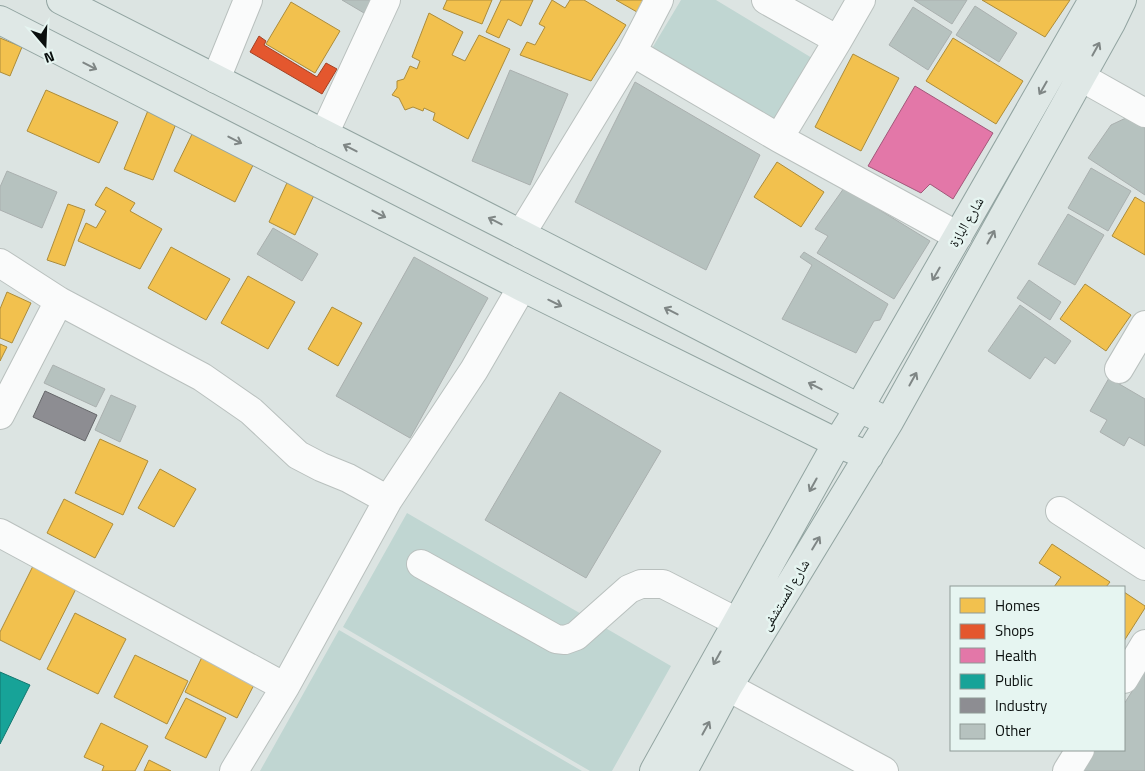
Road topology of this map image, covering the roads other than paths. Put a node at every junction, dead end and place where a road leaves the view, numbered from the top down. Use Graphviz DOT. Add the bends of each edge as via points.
graph roads {
  1 [pos="61,0"];
  2 [pos="248,0"];
  3 [pos="386,0"];
  4 [pos="659,0"];
  5 [pos="766,0"];
  6 [pos="861,0"];
  7 [pos="1093,0"];
  8 [pos="1122,0"];
  9 [pos="0,20"];
  10 [pos="838,40"];
  11 [pos="632,52"];
  12 [pos="1081,76"];
  13 [pos="216,79"];
  14 [pos="1145,113"];
  15 [pos="324,134"];
  16 [pos="779,138"];
  17 [pos="521,234"];
  18 [pos="958,236"];
  19 [pos="0,263"];
  20 [pos="522,287"];
  21 [pos="59,301"];
  22 [pos="1145,325"];
  23 [pos="1119,369"];
  24 [pos="859,408"];
  25 [pos="0,415"];
  26 [pos="889,422"];
  27 [pos="837,443"];
  28 [pos="869,456"];
  29 [pos="388,500"];
  30 [pos="1060,511"];
  31 [pos="0,532"];
  32 [pos="421,564"];
  33 [pos="1145,566"];
  34 [pos="737,622"];
  35 [pos="1145,644"];
  36 [pos="1125,677"];
  37 [pos="285,688"];
  38 [pos="728,688"];
  39 [pos="1079,751"];
  40 [pos="234,771"];
  41 [pos="654,771"];
  42 [pos="683,771"];
  43 [pos="884,771"];
  44 [pos="1067,771"];
  1 -- 13 [label="main road"];
  2 -- 13 [label="street"];
  3 -- 15 [label="street"];
  4 -- 11 [label="street"];
  5 -- 10 [label="street"];
  6 -- 10 [label="street"];
  7 -- 18 [label="main road, شارع البازة, one-way"];
  12 -- 8 [label="main road, شارع البازة, one-way"];
  9 -- 20 [label="main road, one-way"];
  10 -- 16 [label="street"];
  11 -- 16 [label="street"];
  11 -- 17 [label="street"];
  12 -- 14 [label="street"];
  26 -- 12 [label="main road, شارع البازة, one-way"];
  13 -- 15 [label="main road"];
  17 -- 15 [label="main road, one-way"];
  16 -- 18 [label="street"];
  24 -- 17 [label="main road, one-way"];
  18 -- 24 [label="main road, شارع البازة, one-way"];
  19 -- 21 [label="street"];
  20 -- 27 [label="main road, one-way"];
  20 -- 29 [label="street" via="474,370"];
  21 -- 25 [label="street"];
  21 -- 29 [label="street" via="202,378 251,411 298,455"];
  22 -- 23 [label="street"];
  24 -- 26 [label="main road"];
  24 -- 27 [label="main road, شارع البازة"];
  26 -- 28 [label="main road, شارع المستشفى"];
  27 -- 28 [label="main road"];
  27 -- 34 [label="main road, شارع المستشفى, one-way"];
  38 -- 28 [label="main road, شارع المستشفى, one-way"];
  29 -- 37 [label="street"];
  30 -- 33 [label="street"];
  31 -- 37 [label="street"];
  32 -- 34 [label="street" via="556,639 576,636 629,589 641,584 663,584"];
  34 -- 41 [label="main road, شارع المستشفى, one-way"];
  35 -- 36 [label="street"];
  37 -- 40 [label="street"];
  42 -- 38 [label="main road, شارع المستشفى, one-way"];
  38 -- 43 [label="street"];
  39 -- 44 [label="street"];
}
